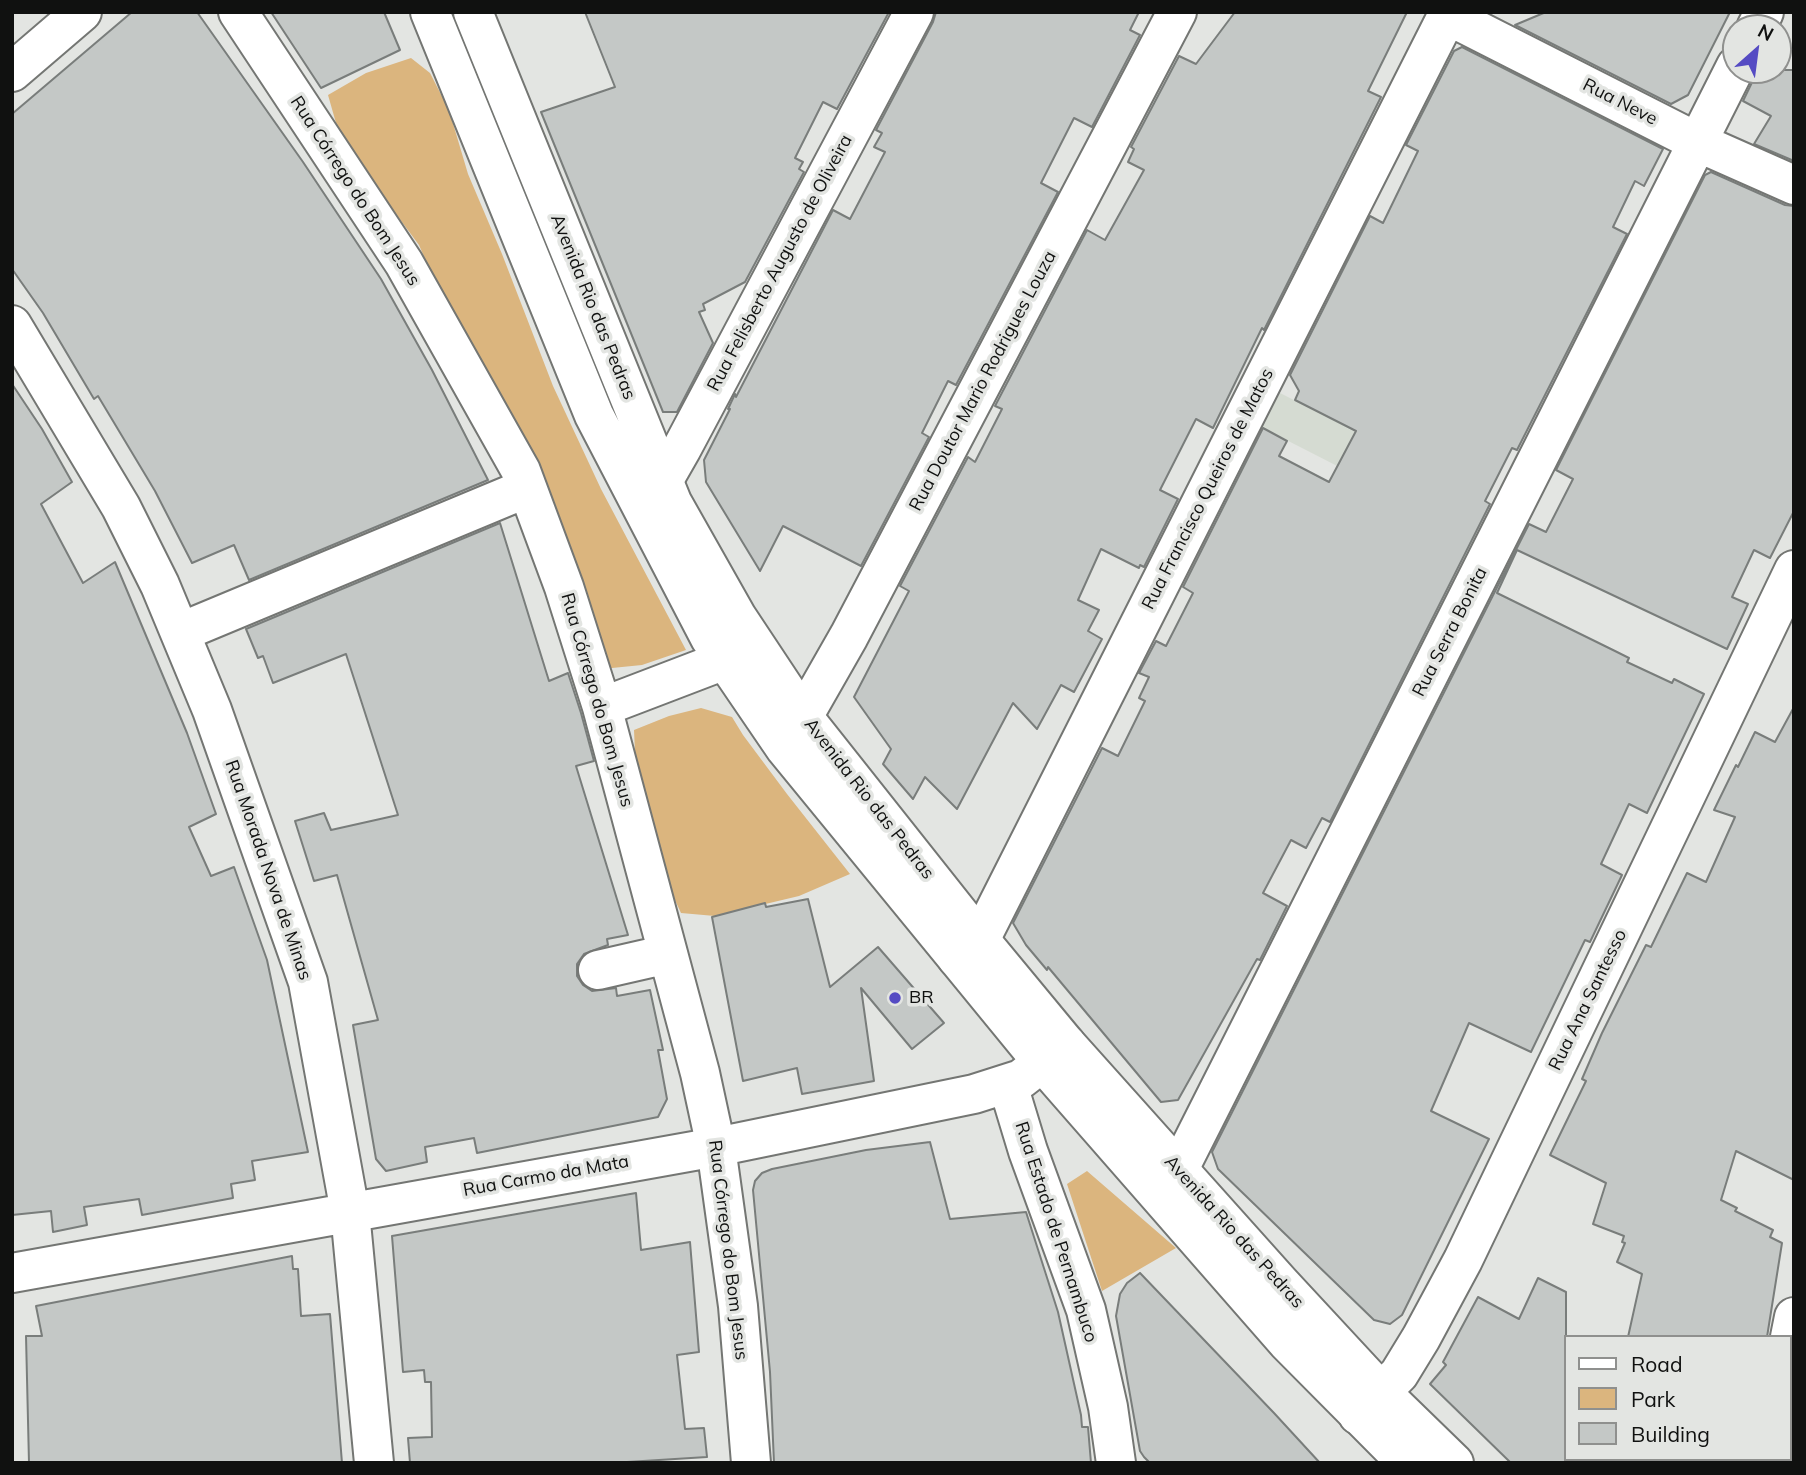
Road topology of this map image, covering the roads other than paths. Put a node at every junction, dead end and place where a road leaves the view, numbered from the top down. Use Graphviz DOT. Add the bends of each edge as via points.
graph roads {
  1 [pos="82,12"];
  2 [pos="238,12"];
  3 [pos="430,12"];
  4 [pos="473,12"];
  5 [pos="914,12"];
  6 [pos="1177,12"];
  7 [pos="1448,14"];
  8 [pos="12,72"];
  9 [pos="1727,84"];
  10 [pos="1697,142"];
  11 [pos="1794,185"];
  12 [pos="12,325"];
  13 [pos="663,480"];
  14 [pos="527,488"];
  15 [pos="644,513"];
  16 [pos="1794,570"];
  17 [pos="180,632"];
  18 [pos="725,660"];
  19 [pos="601,707"];
  20 [pos="794,733"];
  21 [pos="968,949"];
  22 [pos="668,954"];
  23 [pos="598,970"];
  24 [pos="1054,1054"];
  25 [pos="1008,1084"];
  26 [pos="716,1147"];
  27 [pos="1166,1181"];
  28 [pos="350,1212"];
  29 [pos="12,1273"];
  30 [pos="1794,1317"];
  31 [pos="1790,1335"];
  32 [pos="1370,1404"];
  33 [pos="374,1463"];
  34 [pos="751,1463"];
  35 [pos="1116,1463"];
  36 [pos="1408,1463"];
  37 [pos="1454,1463"];
  1 -- 8 [label="street"];
  2 -- 14 [label="street, Rua Córrego do Bom Jesus" via="404,263"];
  3 -- 15 [label="street, Avenida Rio das Pedras" via="594,415"];
  4 -- 13 [label="street, Avenida Rio das Pedras"];
  5 -- 13 [label="street, Rua Felisberto Augusto de Oliveira"];
  6 -- 20 [label="street, Rua Doutor Mario Rodrigues Louza"];
  7 -- 10 [label="street, Rua Neve"];
  7 -- 21 [label="street, Rua Francisco Queiros de Matos"];
  9 -- 10 [label="street, Rua Serra Bonita"];
  10 -- 11 [label="street, Rua Neve"];
  10 -- 27 [label="street, Rua Serra Bonita"];
  12 -- 17 [label="street, Rua Morada Nova de Minas" via="121,507"];
  13 -- 15 [label="street, Rua Felisberto Augusto de Oliveira"];
  13 -- 20 [label="street, Avenida Rio das Pedras"];
  14 -- 17 [label="street"];
  14 -- 19 [label="street, Rua Córrego do Bom Jesus"];
  15 -- 18 [label="street, Avenida Rio das Pedras"];
  16 -- 32 [label="street, Rua Ana Santesso" via="1463,1260 1399,1374"];
  17 -- 28 [label="street, Rua Morada Nova de Minas" via="308,982"];
  18 -- 19 [label="street"];
  18 -- 20 [label="street, Avenida Rio das Pedras"];
  19 -- 22 [label="street, Rua Córrego do Bom Jesus"];
  20 -- 21 [label="street, Avenida Rio das Pedras"];
  21 -- 24 [label="street, Avenida Rio das Pedras"];
  22 -- 23 [label="street"];
  22 -- 26 [label="street, Rua Córrego do Bom Jesus"];
  24 -- 25 [label="street, Rua Carmo da Mata"];
  24 -- 27 [label="street, Avenida Rio das Pedras"];
  25 -- 26 [label="street, Rua Carmo da Mata"];
  25 -- 35 [label="street, Rua Estado de Pernambuco" via="1086,1310"];
  26 -- 28 [label="street, Rua Carmo da Mata"];
  26 -- 34 [label="street, Rua Córrego do Bom Jesus" via="738,1306"];
  27 -- 32 [label="street, Avenida Rio das Pedras"];
  28 -- 29 [label="street, Rua Carmo da Mata"];
  28 -- 33 [label="street, Rua Morada Nova de Minas"];
  30 -- 31 [label="street"];
  32 -- 36 [label="street, Avenida Rio das Pedras"];
  32 -- 37 [label="street, Avenida Rio das Pedras"];
}
